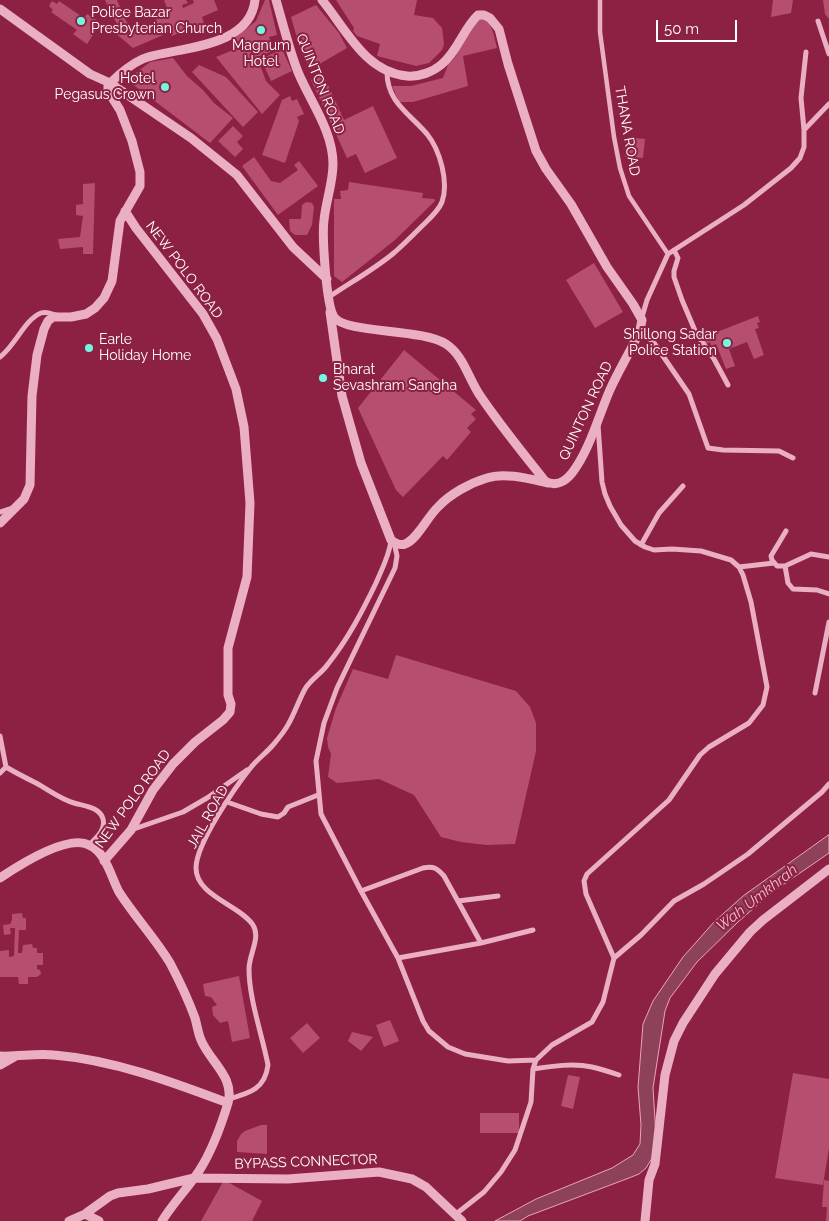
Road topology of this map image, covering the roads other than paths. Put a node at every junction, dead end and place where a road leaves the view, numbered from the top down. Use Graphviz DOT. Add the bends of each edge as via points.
graph roads {
  1 [pos="255,0"];
  2 [pos="276,0"];
  3 [pos="322,0"];
  4 [pos="600,0"];
  5 [pos="0,9"];
  6 [pos="818,21"];
  7 [pos="806,52"];
  8 [pos="829,54"];
  9 [pos="387,72"];
  10 [pos="110,83"];
  11 [pos="829,104"];
  12 [pos="804,130"];
  13 [pos="124,212"];
  14 [pos="674,250"];
  15 [pos="668,254"];
  16 [pos="327,279"];
  17 [pos="328,298"];
  18 [pos="59,316"];
  19 [pos="641,325"];
  20 [pos="0,357"];
  21 [pos="728,385"];
  22 [pos="598,419"];
  23 [pos="793,458"];
  24 [pos="550,484"];
  25 [pos="683,486"];
  26 [pos="16,507"];
  27 [pos="0,512"];
  28 [pos="0,523"];
  29 [pos="786,531"];
  30 [pos="393,541"];
  31 [pos="641,545"];
  32 [pos="829,557"];
  33 [pos="774,563"];
  34 [pos="785,566"];
  35 [pos="739,567"];
  36 [pos="829,594"];
  37 [pos="829,622"];
  38 [pos="814,693"];
  39 [pos="0,736"];
  40 [pos="6,767"];
  41 [pos="252,767"];
  42 [pos="0,773"];
  43 [pos="829,784"];
  44 [pos="318,795"];
  45 [pos="227,802"];
  46 [pos="130,830"];
  47 [pos="89,845"];
  48 [pos="104,861"];
  49 [pos="829,869"];
  50 [pos="0,878"];
  51 [pos="361,891"];
  52 [pos="498,896"];
  53 [pos="458,901"];
  54 [pos="534,930"];
  55 [pos="481,944"];
  56 [pos="398,958"];
  57 [pos="614,958"];
  58 [pos="0,1056"];
  59 [pos="14,1057"];
  60 [pos="536,1060"];
  61 [pos="0,1064"];
  62 [pos="533,1069"];
  63 [pos="618,1075"];
  64 [pos="229,1101"];
  65 [pos="194,1178"];
  66 [pos="85,1214"];
  67 [pos="459,1218"];
  68 [pos="69,1221"];
  69 [pos="99,1221"];
  70 [pos="162,1221"];
  71 [pos="645,1221"];
  1 -- 10 [label="street" via="249,20 222,39 148,57"];
  2 -- 16 [label="street, QUINTON ROAD" via="292,55 329,142 333,164 324,222"];
  3 -- 9 [label="street" via="367,58"];
  4 -- 15 [label="street, THANA ROAD" via="600,32 620,168 629,196"];
  5 -- 10 [label="street" via="90,74"];
  6 -- 8 [label="street"];
  7 -- 12 [label="street" via="801,98"];
  9 -- 17 [label="street" via="387,84 397,103 435,145 445,188 434,214 396,251"];
  9 -- 19 [label="street" via="413,76 431,72 443,64 478,15 484,15 495,23 536,151 607,267 628,295"];
  10 -- 13 [label="street" via="108,91 120,110 140,172 140,186"];
  10 -- 16 [label="street" via="228,167 293,247"];
  11 -- 12 [label="street"];
  12 -- 14 [label="street" via="804,147 791,168 744,205"];
  13 -- 18 [label="street" via="117,235 110,289 86,314"];
  13 -- 46 [label="street, NEW POLO ROAD" via="203,314 223,352 236,389 244,427 250,503 247,577 228,648 230,712 173,764 153,790"];
  14 -- 15 [label="street"];
  14 -- 21 [label="street" via="678,258 674,277 682,300 696,333"];
  15 -- 19 [label="street" via="646,300"];
  16 -- 17 [label="street, QUINTON ROAD"];
  17 -- 24 [label="street, QUINTON ROAD" via="334,317 341,323 428,337 446,344 457,354 500,423"];
  17 -- 30 [label="street" via="342,396 361,463"];
  18 -- 20 [label="street" via="46,312 35,317"];
  18 -- 26 [label="street" via="48,321 41,337 32,396 30,485"];
  19 -- 22 [label="street, QUINTON ROAD"];
  19 -- 23 [label="street" via="689,394 708,448 779,451"];
  22 -- 24 [label="street, QUINTON ROAD" via="572,472 565,480"];
  22 -- 31 [label="street" via="605,494 621,524"];
  24 -- 30 [label="street" via="506,476 472,483 438,506 407,543 403,545"];
  25 -- 31 [label="street" via="659,512"];
  26 -- 27 [label="street"];
  26 -- 28 [label="street"];
  29 -- 33 [label="street" via="771,556"];
  30 -- 41 [label="street, JAIL ROAD" via="360,616 344,642 305,689 280,736"];
  30 -- 44 [label="street" via="397,556 395,568 324,722 316,761"];
  31 -- 35 [label="street" via="654,550 701,551 731,560"];
  32 -- 34 [label="street" via="811,554"];
  33 -- 34 [label="street"];
  33 -- 35 [label="street"];
  34 -- 36 [label="street" via="792,589"];
  35 -- 57 [label="street" via="751,602 767,687 763,705 749,723 700,754 669,800 587,874 584,881 586,894"];
  37 -- 38 [label="street"];
  39 -- 40 [label="street"];
  40 -- 42 [label="street"];
  40 -- 47 [label="street" via="50,792 100,813 103,818 101,834"];
  41 -- 45 [label="street, JAIL ROAD"];
  41 -- 46 [label="street" via="183,812"];
  43 -- 57 [label="street" via="748,854 674,901"];
  44 -- 45 [label="street" via="288,807 278,817"];
  44 -- 51 [label="street" via="325,825"];
  45 -- 64 [label="street, JAIL ROAD" via="201,849 196,873 206,888 247,918 254,927 256,939 249,967 250,984 268,1065 267,1074 258,1088"];
  46 -- 48 [label="street, NEW POLO ROAD"];
  47 -- 48 [label="street"];
  47 -- 50 [label="street" via="79,842 63,846 26,861"];
  48 -- 64 [label="street" via="119,892 169,962 195,1018 201,1039 226,1080"];
  49 -- 71 [label="street" via="750,932 715,974 683,1023 674,1041 665,1075"];
  51 -- 53 [label="street" via="432,867 438,868"];
  51 -- 56 [label="street"];
  52 -- 53 [label="street"];
  53 -- 55 [label="street"];
  54 -- 55 [label="street"];
  55 -- 56 [label="street"];
  56 -- 60 [label="street" via="423,1021 429,1031 448,1047 485,1058"];
  57 -- 60 [label="street" via="603,1002 592,1022 552,1045"];
  58 -- 59 [label="street"];
  59 -- 61 [label="street"];
  59 -- 64 [label="street" via="54,1055 94,1061 140,1072"];
  60 -- 62 [label="street"];
  62 -- 63 [label="street" via="580,1065"];
  62 -- 67 [label="street" via="531,1102 515,1150 501,1172"];
  64 -- 65 [label="street" via="212,1146"];
  65 -- 66 [label="street, BYPASS CONNECTOR" via="118,1193"];
  65 -- 67 [label="street, BYPASS CONNECTOR" via="288,1179 379,1172 412,1179 426,1187"];
  65 -- 70 [label="street"];
  66 -- 68 [label="street, BYPASS CONNECTOR"];
  66 -- 69 [label="street"];
}
